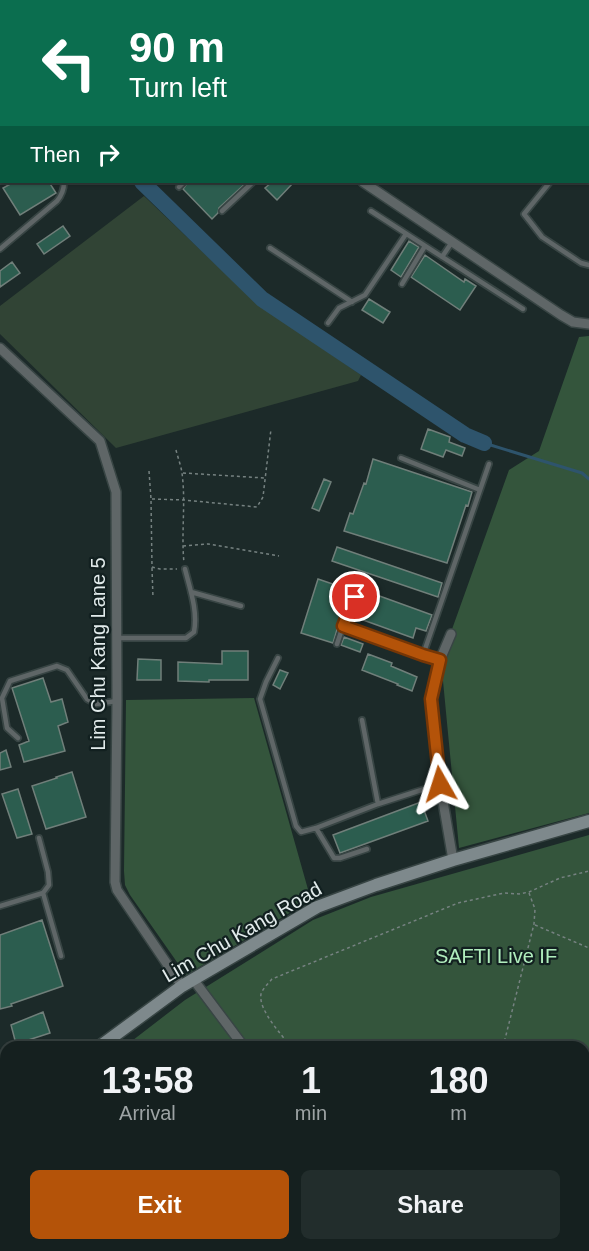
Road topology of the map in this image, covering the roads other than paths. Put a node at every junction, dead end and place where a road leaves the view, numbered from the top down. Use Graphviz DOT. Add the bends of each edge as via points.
graph roads {
  1 [pos="64,183"];
  2 [pos="183,183"];
  3 [pos="251,183"];
  4 [pos="365,183"];
  5 [pos="549,183"];
  6 [pos="179,186"];
  7 [pos="222,211"];
  8 [pos="371,211"];
  9 [pos="406,234"];
  10 [pos="452,242"];
  11 [pos="425,246"];
  12 [pos="270,248"];
  13 [pos="0,249"];
  14 [pos="442,257"];
  15 [pos="589,264"];
  16 [pos="402,284"];
  17 [pos="352,302"];
  18 [pos="523,309"];
  19 [pos="328,323"];
  20 [pos="589,324"];
  21 [pos="0,348"];
  22 [pos="401,458"];
  23 [pos="489,464"];
  24 [pos="480,490"];
  25 [pos="185,569"];
  26 [pos="191,592"];
  27 [pos="355,597"];
  28 [pos="241,606"];
  29 [pos="343,626"];
  30 [pos="451,634"];
  31 [pos="117,638"];
  32 [pos="337,644"];
  33 [pos="423,655"];
  34 [pos="278,658"];
  35 [pos="440,660"];
  36 [pos="117,701"];
  37 [pos="362,720"];
  38 [pos="18,738"];
  39 [pos="440,784"];
  40 [pos="378,804"];
  41 [pos="589,821"];
  42 [pos="316,828"];
  43 [pos="39,838"];
  44 [pos="368,849"];
  45 [pos="453,860"];
  46 [pos="43,893"];
  47 [pos="0,906"];
  48 [pos="61,956"];
  49 [pos="187,982"];
  50 [pos="107,1041"];
  51 [pos="239,1041"];
  1 -- 13 [label="lane" via="62,196"];
  2 -- 6 [label="lane"];
  3 -- 7 [label="lane"];
  4 -- 10 [label="street"];
  5 -- 15 [label="lane" via="524,214 542,237 581,263"];
  8 -- 9 [label="lane"];
  9 -- 11 [label="lane"];
  9 -- 17 [label="lane" via="365,295"];
  10 -- 14 [label="lane"];
  10 -- 20 [label="street" via="561,315"];
  11 -- 14 [label="lane"];
  11 -- 16 [label="lane"];
  12 -- 17 [label="lane"];
  14 -- 18 [label="lane"];
  17 -- 19 [label="lane" via="339,308"];
  21 -- 31 [label="street, Lim Chu Kang Lane 5" via="100,441 116,492"];
  22 -- 24 [label="lane"];
  23 -- 24 [label="lane"];
  24 -- 33 [label="lane"];
  25 -- 26 [label="lane"];
  26 -- 28 [label="lane"];
  26 -- 31 [label="lane" via="196,622 194,632 186,638"];
  27 -- 29 [label="lane"];
  29 -- 32 [label="lane"];
  29 -- 33 [label="lane"];
  30 -- 35 [label="street"];
  31 -- 36 [label="street, Lim Chu Kang Lane 5"];
  33 -- 35 [label="lane"];
  34 -- 42 [label="lane" via="260,699 296,826 301,832"];
  35 -- 39 [label="street" via="431,699"];
  36 -- 38 [label="lane" via="96,704 87,699 67,670 57,666 10,681 2,698 7,728"];
  36 -- 49 [label="street, Lim Chu Kang Lane 5" via="117,890"];
  37 -- 40 [label="lane"];
  39 -- 40 [label="lane"];
  39 -- 45 [label="street"];
  40 -- 42 [label="lane"];
  41 -- 45 [label="main road, Lim Chu Kang Road"];
  42 -- 44 [label="lane" via="334,858"];
  43 -- 46 [label="lane" via="50,885"];
  45 -- 49 [label="main road, Lim Chu Kang Road" via="317,907"];
  46 -- 47 [label="lane"];
  46 -- 48 [label="lane"];
  49 -- 50 [label="main road, Lim Chu Kang Road"];
  49 -- 51 [label="street, Lim Chu Kang Lane 5"];
}
